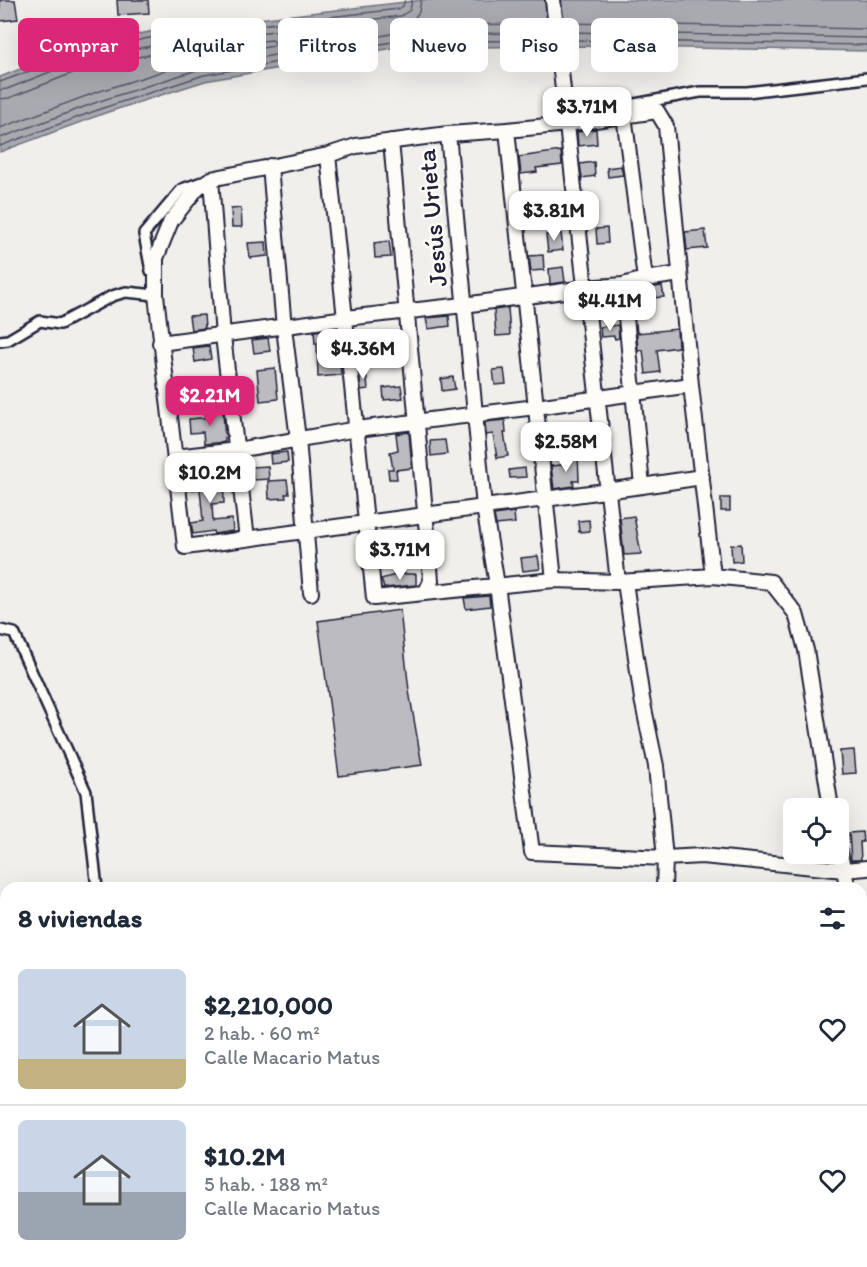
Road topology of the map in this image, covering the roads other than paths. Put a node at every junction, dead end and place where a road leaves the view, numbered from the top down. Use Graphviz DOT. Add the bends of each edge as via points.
graph roads {
  1 [pos="553,0"];
  2 [pos="867,78"];
  3 [pos="624,115"];
  4 [pos="567,124"];
  5 [pos="507,130"];
  6 [pos="448,134"];
  7 [pos="392,141"];
  8 [pos="328,155"];
  9 [pos="270,166"];
  10 [pos="211,179"];
  11 [pos="680,274"];
  12 [pos="645,279"];
  13 [pos="623,285"];
  14 [pos="585,288"];
  15 [pos="156,295"];
  16 [pos="525,295"];
  17 [pos="464,305"];
  18 [pos="406,311"];
  19 [pos="346,318"];
  20 [pos="284,328"];
  21 [pos="223,336"];
  22 [pos="0,341"];
  23 [pos="160,343"];
  24 [pos="691,385"];
  25 [pos="634,393"];
  26 [pos="598,399"];
  27 [pos="536,408"];
  28 [pos="476,415"];
  29 [pos="418,422"];
  30 [pos="357,429"];
  31 [pos="298,439"];
  32 [pos="237,450"];
  33 [pos="175,457"];
  34 [pos="702,477"];
  35 [pos="642,486"];
  36 [pos="608,490"];
  37 [pos="546,499"];
  38 [pos="484,507"];
  39 [pos="426,515"];
  40 [pos="366,523"];
  41 [pos="307,531"];
  42 [pos="247,539"];
  43 [pos="713,576"];
  44 [pos="554,580"];
  45 [pos="622,582"];
  46 [pos="498,585"];
  47 [pos="426,592"];
  48 [pos="311,593"];
  49 [pos="0,630"];
  50 [pos="829,798"];
  51 [pos="665,858"];
  52 [pos="842,864"];
  53 [pos="867,868"];
  54 [pos="844,870"];
  55 [pos="96,882"];
  56 [pos="664,882"];
  57 [pos="847,882"];
  1 -- 4 [label="street"];
  2 -- 4 [label="street" via="747,92 700,92 624,106"];
  3 -- 4 [label="street"];
  3 -- 11 [label="street" via="657,111 666,126"];
  3 -- 12 [label="street"];
  4 -- 5 [label="street"];
  4 -- 14 [label="street"];
  5 -- 6 [label="street"];
  5 -- 16 [label="street"];
  6 -- 7 [label="street"];
  6 -- 17 [label="street, Jesús Urieta"];
  7 -- 8 [label="street"];
  7 -- 18 [label="street"];
  8 -- 9 [label="street"];
  8 -- 19 [label="street"];
  9 -- 10 [label="street"];
  9 -- 20 [label="street"];
  10 -- 15 [label="street" via="198,187 171,221 156,258"];
  10 -- 15 [label="street" via="182,189 144,234"];
  10 -- 21 [label="street"];
  11 -- 12 [label="street"];
  11 -- 24 [label="street"];
  12 -- 13 [label="street"];
  13 -- 14 [label="street"];
  13 -- 25 [label="street"];
  14 -- 16 [label="street"];
  14 -- 26 [label="street"];
  15 -- 22 [label="street" via="126,292 60,324 40,321"];
  15 -- 23 [label="street"];
  16 -- 17 [label="street"];
  16 -- 27 [label="street"];
  17 -- 18 [label="street"];
  17 -- 28 [label="street, Jesús Urieta"];
  18 -- 19 [label="street"];
  18 -- 29 [label="street"];
  19 -- 20 [label="street"];
  19 -- 30 [label="street"];
  20 -- 21 [label="street"];
  20 -- 31 [label="street"];
  21 -- 23 [label="street"];
  21 -- 32 [label="street"];
  23 -- 33 [label="street"];
  24 -- 25 [label="street"];
  24 -- 34 [label="street"];
  25 -- 26 [label="street"];
  25 -- 35 [label="street"];
  26 -- 27 [label="street"];
  26 -- 36 [label="street"];
  27 -- 28 [label="street"];
  27 -- 37 [label="street"];
  28 -- 29 [label="street"];
  28 -- 38 [label="street, Jesús Urieta"];
  29 -- 30 [label="street"];
  29 -- 39 [label="street"];
  30 -- 31 [label="street"];
  30 -- 40 [label="street"];
  31 -- 32 [label="street"];
  31 -- 41 [label="street"];
  32 -- 33 [label="street"];
  32 -- 42 [label="street"];
  33 -- 42 [label="street" via="184,547"];
  34 -- 35 [label="street"];
  34 -- 43 [label="street"];
  35 -- 36 [label="street"];
  36 -- 37 [label="street"];
  36 -- 45 [label="street"];
  37 -- 38 [label="street"];
  37 -- 44 [label="street"];
  38 -- 39 [label="street"];
  38 -- 46 [label="street, Jesús Urieta"];
  39 -- 40 [label="street"];
  39 -- 47 [label="street" via="431,581"];
  40 -- 41 [label="street"];
  40 -- 47 [label="street" via="374,598"];
  41 -- 42 [label="street"];
  41 -- 48 [label="street"];
  43 -- 45 [label="street"];
  43 -- 50 [label="street" via="771,582 796,614 806,650"];
  44 -- 45 [label="street"];
  44 -- 46 [label="street"];
  45 -- 51 [label="street" via="656,766"];
  46 -- 47 [label="street"];
  46 -- 51 [label="street, Jesús Urieta" via="532,852"];
  49 -- 55 [label="street" via="14,633 86,792"];
  51 -- 54 [label="street" via="702,856"];
  51 -- 56 [label="street"];
  52 -- 54 [label="street"];
  53 -- 54 [label="street"];
  54 -- 57 [label="street"];
}
